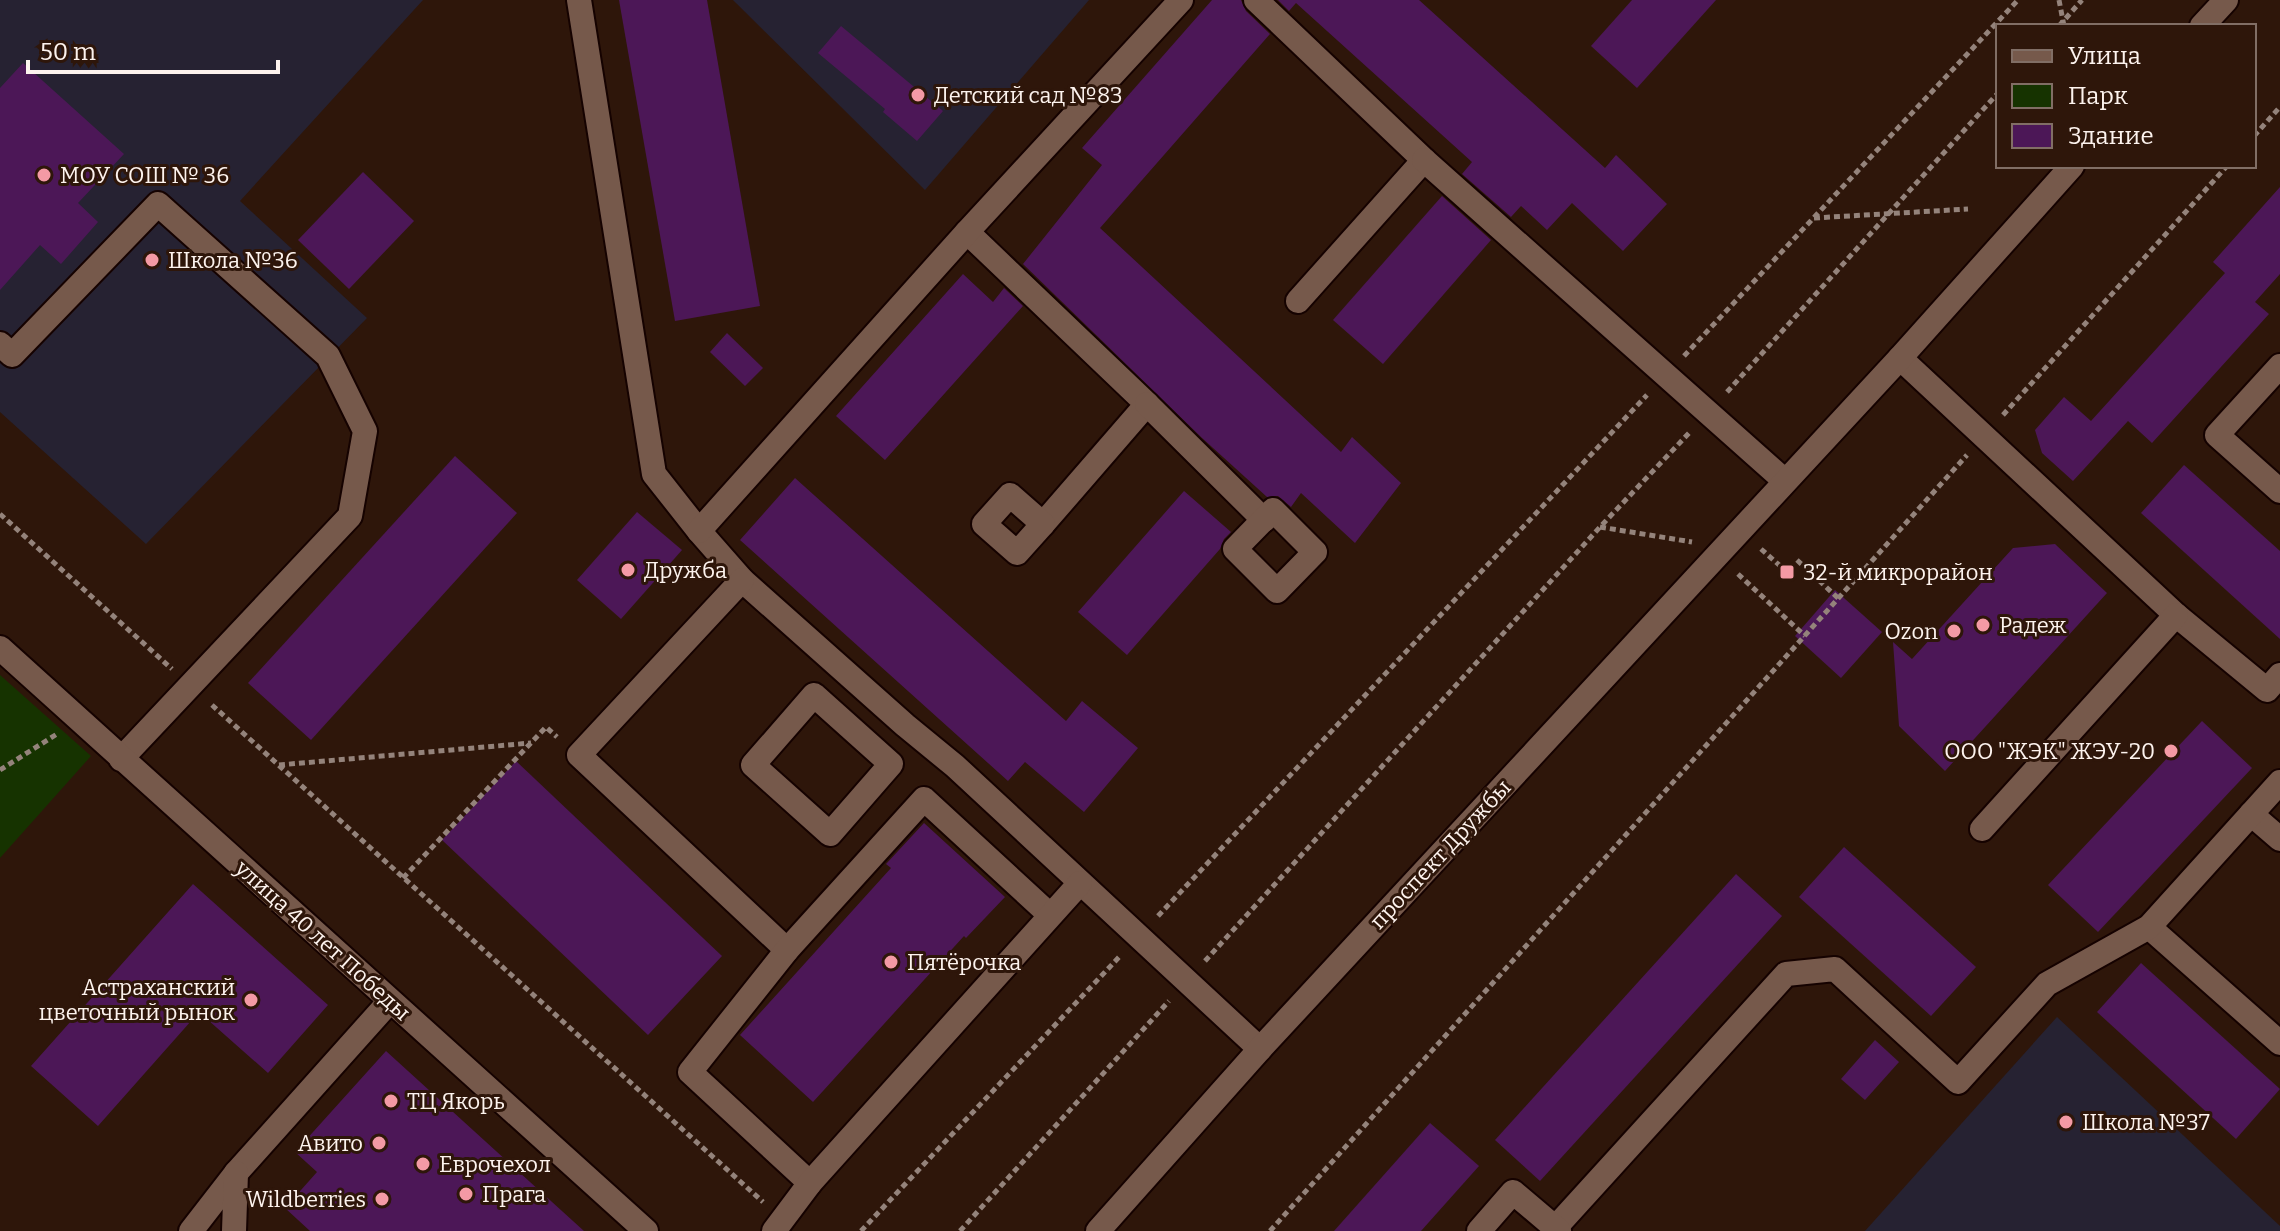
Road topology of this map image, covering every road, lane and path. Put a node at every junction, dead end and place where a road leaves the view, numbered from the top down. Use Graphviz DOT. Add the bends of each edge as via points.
graph roads {
  1 [pos="579,0"];
  2 [pos="1181,0"];
  3 [pos="1256,0"];
  4 [pos="2018,0"];
  5 [pos="2059,0"];
  6 [pos="2082,0"];
  7 [pos="2226,0"];
  8 [pos="2062,24"];
  9 [pos="2204,24"];
  10 [pos="1996,95"];
  11 [pos="2280,107"];
  12 [pos="2256,134"];
  13 [pos="1424,160"];
  14 [pos="2070,168"];
  15 [pos="2225,168"];
  16 [pos="1968,209"];
  17 [pos="1889,213"];
  18 [pos="1814,218"];
  19 [pos="967,232"];
  20 [pos="1298,301"];
  21 [pos="0,344"];
  22 [pos="1900,358"];
  23 [pos="2280,366"];
  24 [pos="1666,375"];
  25 [pos="1147,404"];
  26 [pos="1709,412"];
  27 [pos="1985,436"];
  28 [pos="1785,481"];
  29 [pos="2280,491"];
  30 [pos="0,514"];
  31 [pos="1264,520"];
  32 [pos="1043,524"];
  33 [pos="699,531"];
  34 [pos="1797,560"];
  35 [pos="742,580"];
  36 [pos="1839,599"];
  37 [pos="2176,615"];
  38 [pos="0,648"];
  39 [pos="190,685"];
  40 [pos="2276,689"];
  41 [pos="79,720"];
  42 [pos="905,725"];
  43 [pos="531,743"];
  44 [pos="879,752"];
  45 [pos="579,755"];
  46 [pos="121,759"];
  47 [pos="278,765"];
  48 [pos="0,770"];
  49 [pos="2280,782"];
  50 [pos="2251,814"];
  51 [pos="1982,829"];
  52 [pos="2280,839"];
  53 [pos="403,878"];
  54 [pos="1080,883"];
  55 [pos="1050,915"];
  56 [pos="2149,927"];
  57 [pos="1138,937"];
  58 [pos="787,950"];
  59 [pos="1187,981"];
  60 [pos="390,1001"];
  61 [pos="2280,1043"];
  62 [pos="1260,1049"];
  63 [pos="236,1173"];
  64 [pos="810,1183"];
  65 [pos="778,1225"];
  66 [pos="1557,1230"];
  67 [pos="191,1231"];
  68 [pos="234,1231"];
  69 [pos="646,1231"];
  70 [pos="861,1231"];
  71 [pos="960,1231"];
  72 [pos="1098,1231"];
  73 [pos="1270,1231"];
  74 [pos="1479,1231"];
  1 -- 33 [label="street" via="654,474"];
  2 -- 19 [label="street"];
  3 -- 13 [label="street"];
  4 -- 18 [label="path"];
  5 -- 8 [label="path"];
  6 -- 8 [label="path"];
  7 -- 9 [label="street"];
  10 -- 17 [label="path"];
  11 -- 12 [label="path"];
  13 -- 20 [label="street"];
  13 -- 24 [label="street"];
  14 -- 22 [label="street"];
  15 -- 27 [label="path"];
  16 -- 17 [label="path"];
  17 -- 18 [label="path"];
  17 -- 26 [label="path"];
  18 -- 24 [label="path"];
  19 -- 25 [label="street"];
  19 -- 33 [label="street"];
  21 -- 39 [label="street" via="12,355 158,204 328,356 365,431 350,516"];
  22 -- 27 [label="street"];
  22 -- 28 [label="street, проспект Дружбы"];
  23 -- 29 [label="street" via="2217,435"];
  24 -- 26 [label="street"];
  24 -- 57 [label="path"];
  25 -- 31 [label="street"];
  25 -- 32 [label="street"];
  26 -- 28 [label="street"];
  26 -- 59 [label="path"];
  27 -- 36 [label="path"];
  27 -- 37 [label="street"];
  28 -- 62 [label="street, проспект Дружбы"];
  30 -- 39 [label="path"];
  33 -- 35 [label="street"];
  34 -- 36 [label="path"];
  35 -- 42 [label="street"];
  35 -- 45 [label="street"];
  36 -- 73 [label="path"];
  37 -- 40 [label="street"];
  37 -- 51 [label="street"];
  38 -- 41 [label="street, улица 40 лет Победы"];
  39 -- 46 [label="street"];
  39 -- 47 [label="path"];
  41 -- 46 [label="street, улица 40 лет Победы"];
  41 -- 48 [label="path"];
  42 -- 44 [label="street"];
  42 -- 54 [label="street"];
  43 -- 45 [label="path" via="546,727"];
  43 -- 47 [label="path"];
  43 -- 53 [label="path"];
  44 -- 44 [label="street" via="891,764 830,834 753,765 814,695"];
  45 -- 58 [label="street"];
  46 -- 60 [label="street, улица 40 лет Победы"];
  47 -- 53 [label="path"];
  49 -- 50 [label="street"];
  50 -- 52 [label="street"];
  50 -- 56 [label="street"];
  53 -- 65 [label="path"];
  54 -- 55 [label="street"];
  54 -- 57 [label="street"];
  55 -- 58 [label="street" via="924,799"];
  55 -- 64 [label="street"];
  56 -- 61 [label="street"];
  56 -- 66 [label="street" via="2047,984 1958,1082 1835,969 1786,974"];
  57 -- 59 [label="street"];
  57 -- 70 [label="path"];
  58 -- 64 [label="street" via="690,1072"];
  59 -- 62 [label="street"];
  59 -- 71 [label="path"];
  60 -- 63 [label="street"];
  60 -- 69 [label="street, улица 40 лет Победы"];
  62 -- 72 [label="street, проспект Дружбы"];
  63 -- 67 [label="street"];
  63 -- 68 [label="street"];
  64 -- 65 [label="street"];
  66 -- 74 [label="street" via="1513,1192"];
}
